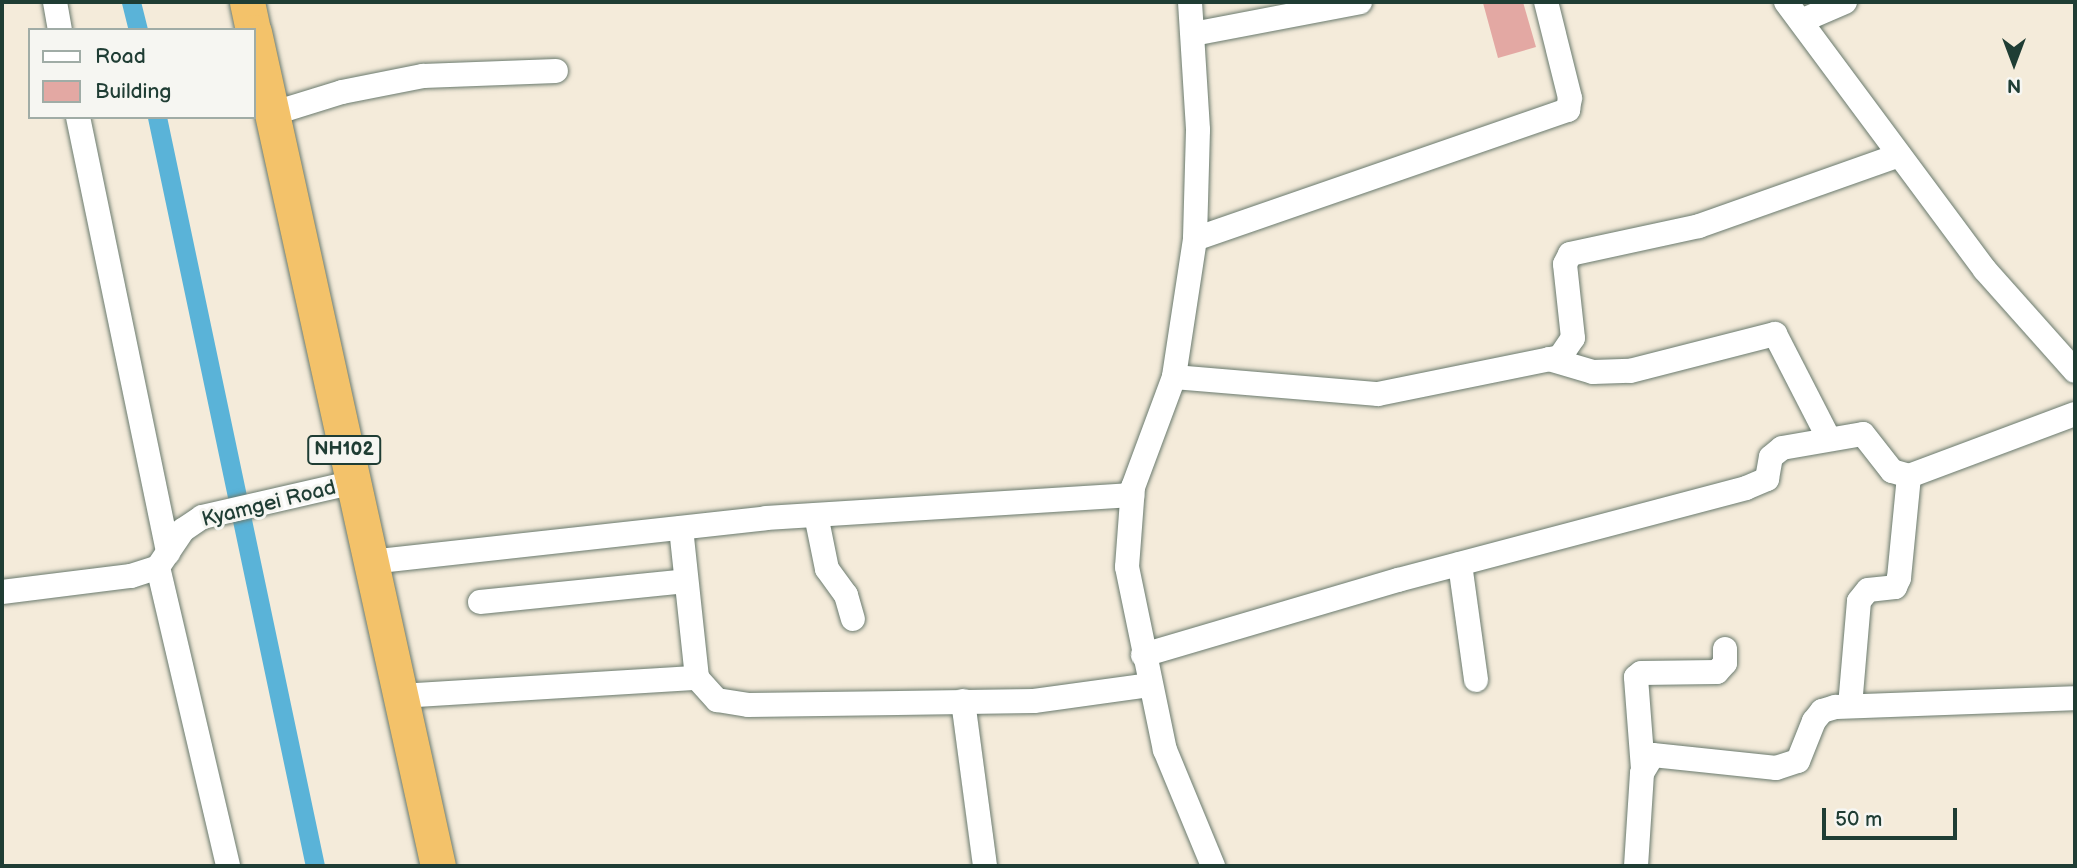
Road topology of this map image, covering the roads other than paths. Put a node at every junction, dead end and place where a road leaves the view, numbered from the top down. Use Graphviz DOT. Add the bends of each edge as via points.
graph roads {
  1 [pos="55,2"];
  2 [pos="247,2"];
  3 [pos="1190,2"];
  4 [pos="1360,2"];
  5 [pos="1546,2"];
  6 [pos="1786,2"];
  7 [pos="1845,2"];
  8 [pos="1801,21"];
  9 [pos="60,28"];
  10 [pos="252,28"];
  11 [pos="1193,34"];
  12 [pos="256,45"];
  13 [pos="556,71"];
  14 [pos="271,114"];
  15 [pos="78,119"];
  16 [pos="1899,155"];
  17 [pos="1195,239"];
  18 [pos="1549,359"];
  19 [pos="2075,371"];
  20 [pos="1174,377"];
  21 [pos="2075,414"];
  22 [pos="1828,437"];
  23 [pos="1909,476"];
  24 [pos="351,483"];
  25 [pos="1132,495"];
  26 [pos="816,515"];
  27 [pos="681,528"];
  28 [pos="163,560"];
  29 [pos="370,562"];
  30 [pos="1460,564"];
  31 [pos="686,581"];
  32 [pos="2,592"];
  33 [pos="480,602"];
  34 [pos="853,619"];
  35 [pos="1725,649"];
  36 [pos="1143,655"];
  37 [pos="697,678"];
  38 [pos="1476,680"];
  39 [pos="1149,685"];
  40 [pos="400,696"];
  41 [pos="2075,698"];
  42 [pos="963,701"];
  43 [pos="1850,706"];
  44 [pos="1643,769"];
  45 [pos="228,866"];
  46 [pos="438,866"];
  47 [pos="985,866"];
  48 [pos="1213,866"];
  49 [pos="1636,866"];
  1 -- 9 [label="street"];
  2 -- 10 [label="highway, NH102"];
  3 -- 11 [label="street"];
  4 -- 11 [label="street"];
  5 -- 17 [label="street" via="1570,98 1568,110"];
  6 -- 8 [label="street"];
  7 -- 8 [label="street"];
  8 -- 16 [label="street"];
  11 -- 17 [label="street" via="1198,130"];
  12 -- 14 [label="highway, NH102"];
  13 -- 14 [label="street" via="423,76 342,92"];
  14 -- 24 [label="highway, NH102"];
  15 -- 28 [label="street"];
  16 -- 18 [label="street" via="1699,226 1570,254 1565,264 1573,338 1567,353"];
  16 -- 19 [label="street" via="1985,270"];
  17 -- 20 [label="street"];
  18 -- 20 [label="street" via="1378,394"];
  18 -- 22 [label="street" via="1593,372 1630,371 1775,334"];
  20 -- 25 [label="street"];
  21 -- 23 [label="street"];
  22 -- 23 [label="street" via="1863,434 1892,471"];
  22 -- 30 [label="street" via="1774,452 1763,482"];
  23 -- 43 [label="street" via="1899,578 1895,587 1868,590 1859,601"];
  24 -- 28 [label="street, Kyamgei Road" via="202,517 183,530"];
  24 -- 29 [label="highway, NH102"];
  25 -- 26 [label="street"];
  25 -- 36 [label="street" via="1127,567"];
  26 -- 27 [label="street"];
  26 -- 34 [label="street" via="827,569 846,595"];
  27 -- 29 [label="street"];
  27 -- 31 [label="street"];
  28 -- 32 [label="street" via="99,582"];
  28 -- 45 [label="street"];
  29 -- 40 [label="highway, NH102"];
  30 -- 36 [label="street"];
  30 -- 38 [label="street"];
  31 -- 33 [label="street"];
  31 -- 37 [label="street"];
  35 -- 44 [label="street" via="1724,663 1717,672 1642,673 1636,677"];
  36 -- 39 [label="street"];
  37 -- 40 [label="street"];
  37 -- 42 [label="street" via="717,699 748,705"];
  39 -- 42 [label="street" via="1076,698"];
  39 -- 48 [label="street" via="1173,774"];
  40 -- 46 [label="highway, NH102"];
  41 -- 43 [label="street"];
  42 -- 47 [label="street" via="972,795"];
  43 -- 44 [label="street" via="1822,711 1814,721 1806,751 1788,767 1664,753 1653,755"];
  44 -- 49 [label="street"];
}
